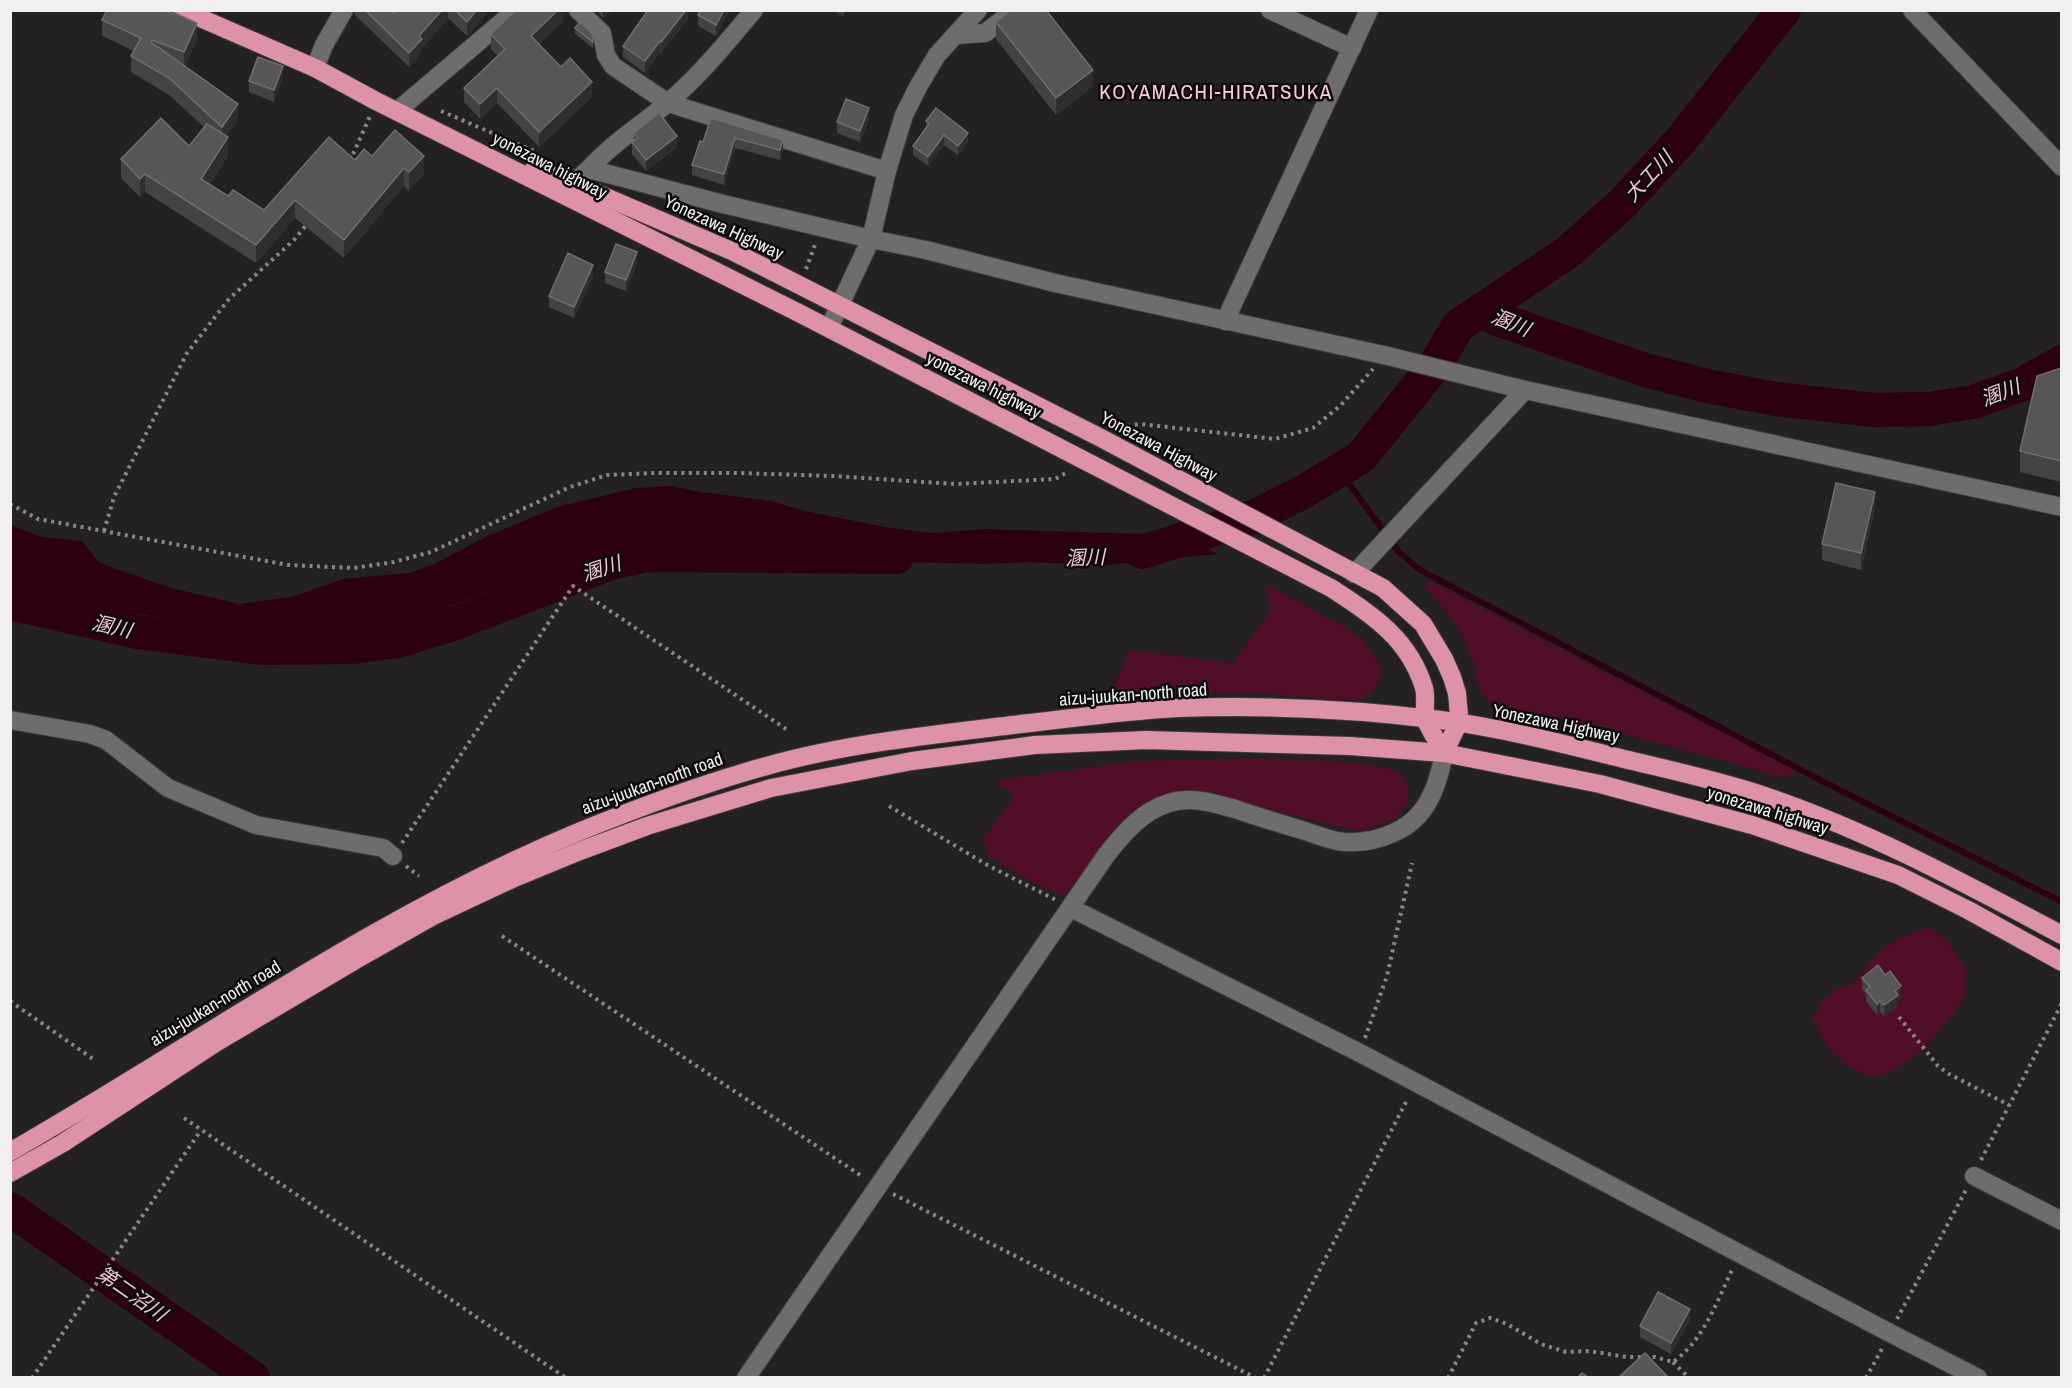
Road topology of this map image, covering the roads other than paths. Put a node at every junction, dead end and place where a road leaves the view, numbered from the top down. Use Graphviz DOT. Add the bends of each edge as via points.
graph roads {
  1 [pos="182,10"];
  2 [pos="344,10"];
  3 [pos="578,10"];
  4 [pos="754,10"];
  5 [pos="978,10"];
  6 [pos="1015,10"];
  7 [pos="1270,10"];
  8 [pos="1369,10"];
  9 [pos="1912,10"];
  10 [pos="505,14"];
  11 [pos="955,35"];
  12 [pos="1352,48"];
  13 [pos="315,68"];
  14 [pos="668,103"];
  15 [pos="397,111"];
  16 [pos="2061,167"];
  17 [pos="589,169"];
  18 [pos="887,171"];
  19 [pos="566,189"];
  20 [pos="871,239"];
  21 [pos="839,305"];
  22 [pos="1225,321"];
  23 [pos="829,328"];
  24 [pos="1524,390"];
  25 [pos="2061,507"];
  26 [pos="1350,572"];
  27 [pos="1425,719"];
  28 [pos="10,720"];
  29 [pos="1458,724"];
  30 [pos="1444,753"];
  31 [pos="393,856"];
  32 [pos="1071,908"];
  33 [pos="2061,935"];
  34 [pos="2061,962"];
  35 [pos="10,1152"];
  36 [pos="11,1173"];
  37 [pos="1974,1176"];
  38 [pos="2061,1221"];
  39 [pos="746,1377"];
  40 [pos="1978,1377"];
  1 -- 13 [label="highway"];
  2 -- 13 [label="street"];
  3 -- 14 [label="street" via="602,33 606,55 613,66"];
  4 -- 14 [label="street"];
  5 -- 11 [label="street"];
  6 -- 11 [label="street" via="985,33"];
  7 -- 12 [label="street"];
  8 -- 12 [label="street"];
  9 -- 16 [label="street"];
  10 -- 15 [label="street"];
  11 -- 18 [label="street" via="937,55 904,115"];
  12 -- 22 [label="street"];
  13 -- 15 [label="highway"];
  14 -- 17 [label="street"];
  14 -- 18 [label="street"];
  15 -- 19 [label="highway, yonezawa highway"];
  17 -- 19 [label="street"];
  17 -- 20 [label="street"];
  18 -- 20 [label="street"];
  19 -- 21 [label="highway, Yonezawa Highway" via="734,252"];
  19 -- 23 [label="highway, yonezawa highway"];
  20 -- 21 [label="street"];
  20 -- 22 [label="street"];
  21 -- 23 [label="street"];
  21 -- 26 [label="highway, Yonezawa Highway" via="1101,438"];
  22 -- 24 [label="street"];
  23 -- 27 [label="highway, yonezawa highway" via="1331,588 1374,616 1412,657 1425,691"];
  24 -- 25 [label="street"];
  24 -- 26 [label="street"];
  26 -- 29 [label="highway, Yonezawa Highway" via="1383,588 1424,624 1452,677"];
  27 -- 29 [label="highway, aizu-juukan-north road"];
  27 -- 30 [label="highway, yonezawa highway"];
  27 -- 35 [label="highway, aizu-juukan-north road" via="1275,708 1183,708 862,746 766,765 574,834 429,903 352,945"];
  28 -- 31 [label="street" via="106,740 168,788 256,825 383,848"];
  29 -- 30 [label="highway"];
  29 -- 33 [label="highway, Yonezawa Highway" via="1555,741 1763,795 1909,855"];
  30 -- 32 [label="street" via="1435,790 1422,811 1406,826 1373,840 1337,841 1216,803 1169,803 1141,817 1124,833"];
  30 -- 34 [label="highway, yonezawa highway" via="1600,784 1828,850 1898,875"];
  30 -- 36 [label="highway, aizu-juukan-north road" via="1317,743 1146,740 1035,745 912,761 771,788 580,851 435,915 217,1042"];
  32 -- 39 [label="street"];
  32 -- 40 [label="street" via="1360,1053"];
  37 -- 38 [label="street"];
}
